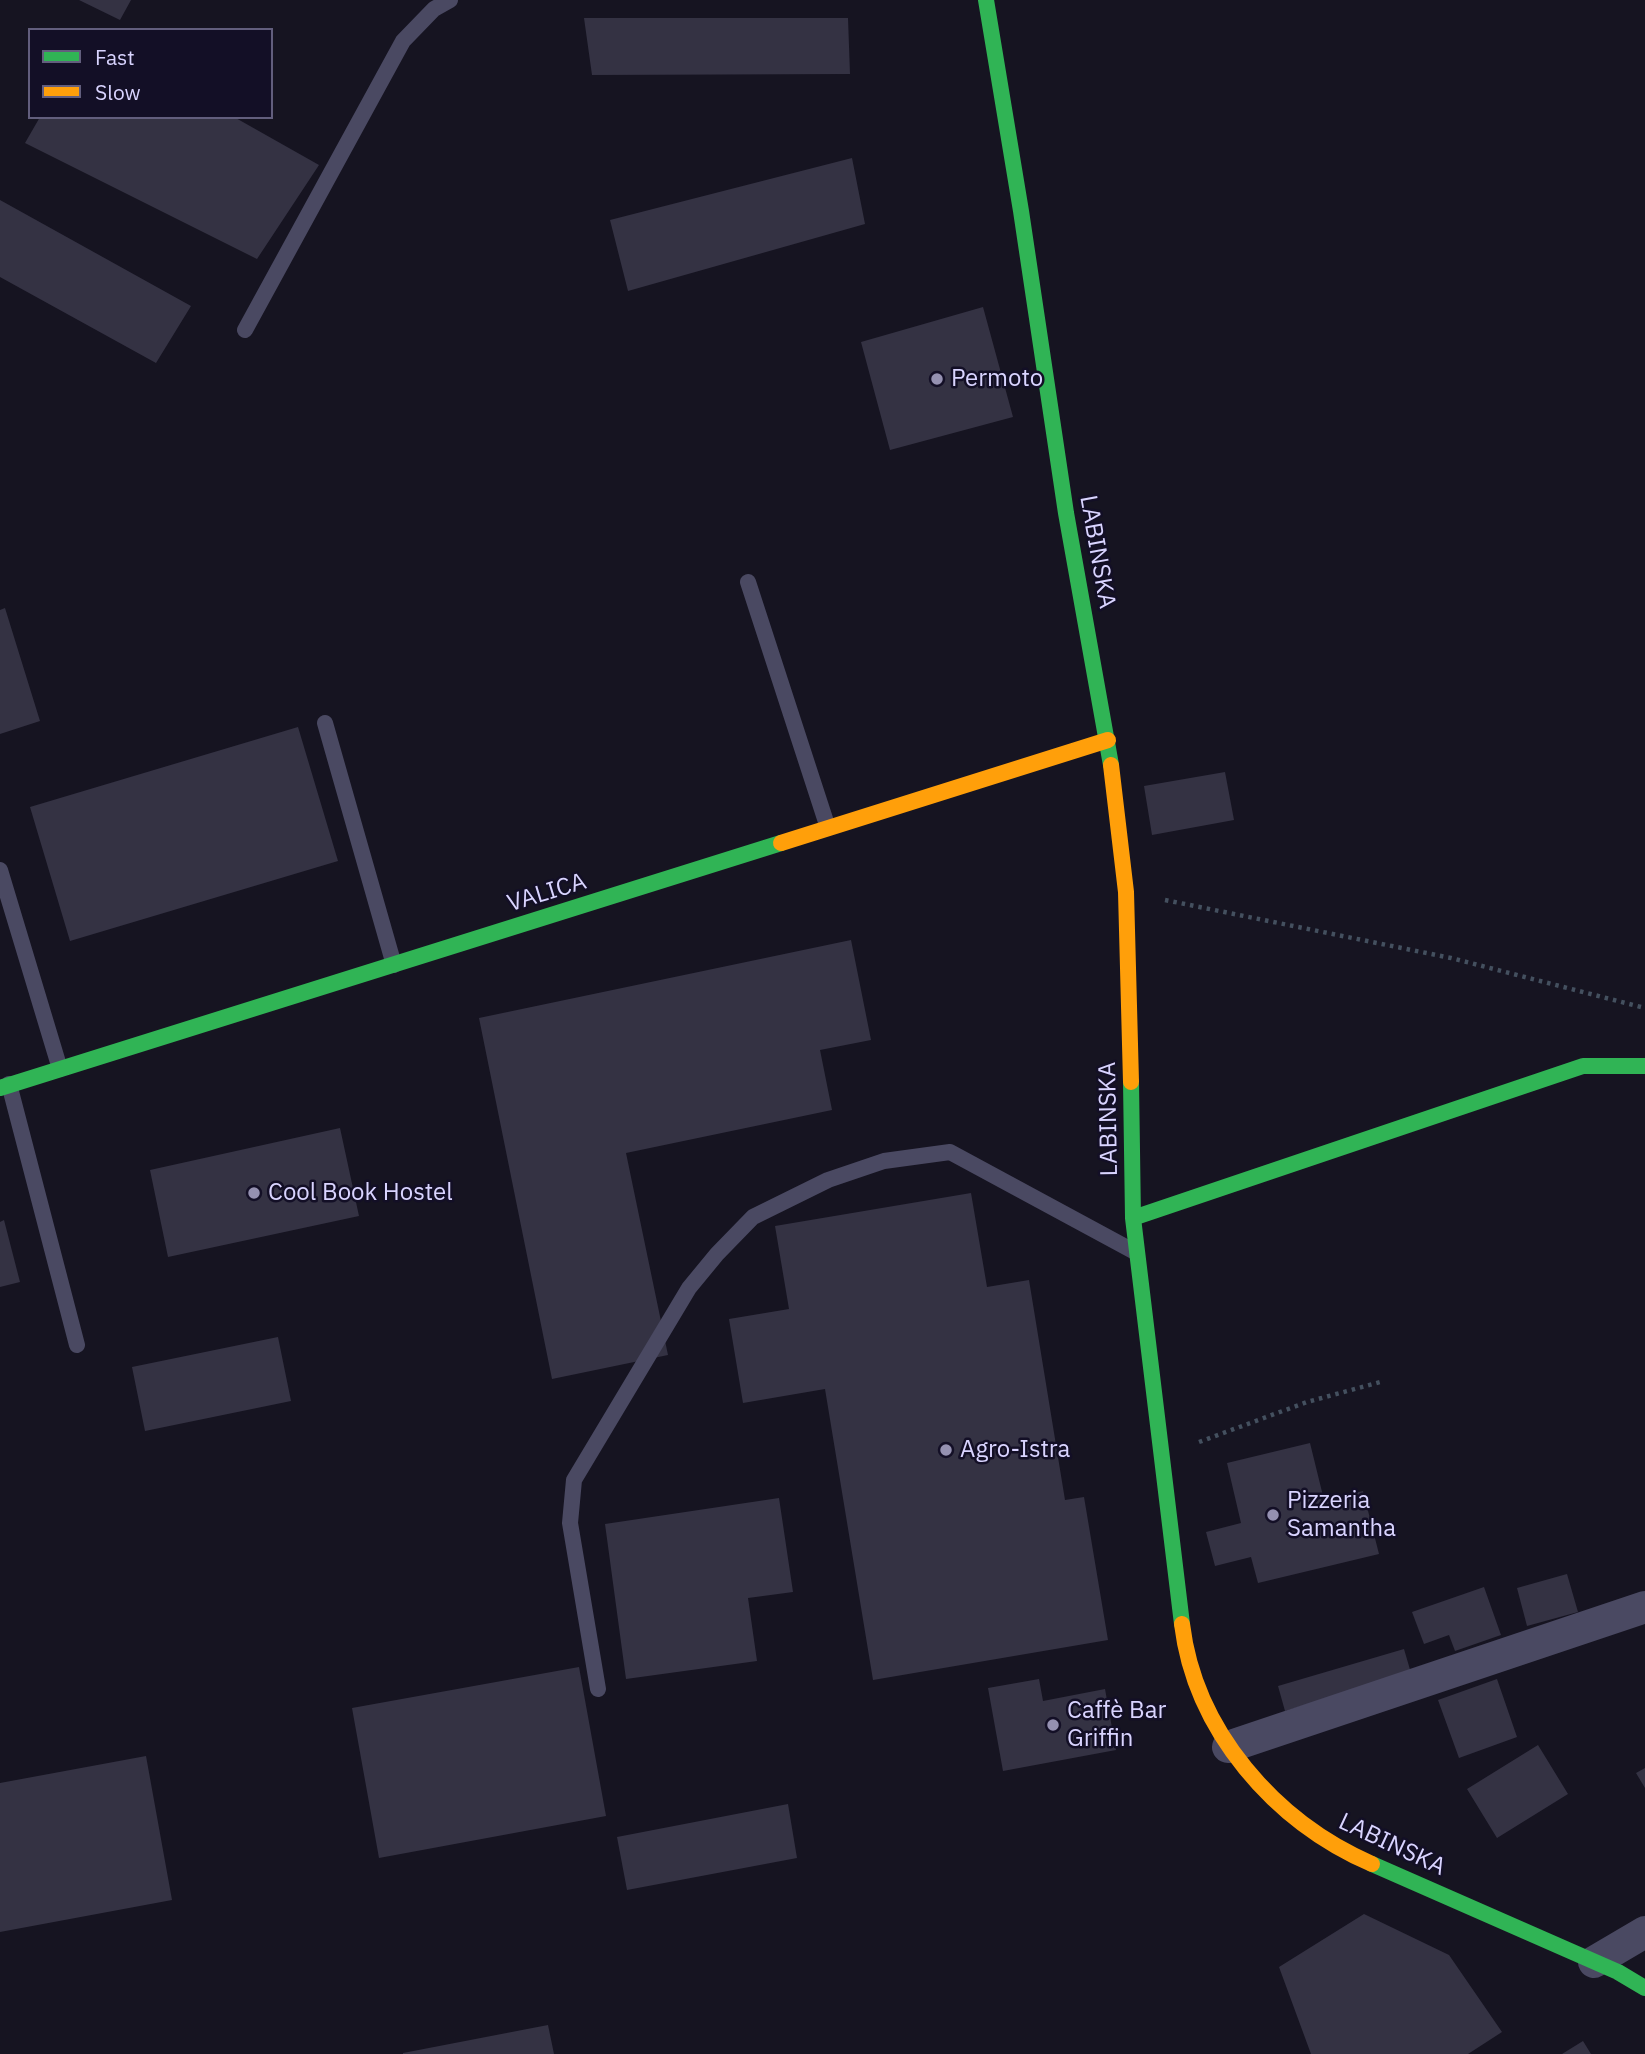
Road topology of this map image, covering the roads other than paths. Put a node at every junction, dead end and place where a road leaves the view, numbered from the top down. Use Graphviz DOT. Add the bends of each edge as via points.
graph roads {
  1 [pos="450,0"];
  2 [pos="986,0"];
  3 [pos="245,330"];
  4 [pos="748,582"];
  5 [pos="325,723"];
  6 [pos="1108,740"];
  7 [pos="828,828"];
  8 [pos="0,870"];
  9 [pos="394,965"];
  10 [pos="1645,1066"];
  11 [pos="60,1069"];
  12 [pos="5,1086"];
  13 [pos="1133,1218"];
  14 [pos="1138,1253"];
  15 [pos="77,1345"];
  16 [pos="1645,1606"];
  17 [pos="598,1689"];
  18 [pos="1228,1747"];
  19 [pos="1645,1932"];
  20 [pos="1594,1962"];
  21 [pos="1645,1989"];
  1 -- 3 [label="lane" via="434,9 403,41"];
  2 -- 6 [label="street, LABINSKA" via="1066,513"];
  4 -- 7 [label="lane"];
  5 -- 9 [label="lane"];
  6 -- 7 [label="street, VALICA"];
  6 -- 13 [label="street, LABINSKA" via="1126,892"];
  7 -- 9 [label="street, VALICA"];
  8 -- 11 [label="lane"];
  9 -- 11 [label="street, VALICA"];
  10 -- 13 [label="street" via="1583,1066"];
  11 -- 12 [label="street, VALICA"];
  12 -- 15 [label="lane"];
  13 -- 14 [label="street, LABINSKA"];
  14 -- 17 [label="lane" via="950,1152 884,1161 828,1180 753,1217 689,1287 574,1480 570,1523"];
  14 -- 18 [label="street, LABINSKA" via="1185,1649 1194,1683"];
  16 -- 18 [label="street"];
  18 -- 20 [label="street, LABINSKA" via="1281,1807 1351,1855"];
  19 -- 20 [label="street"];
  20 -- 21 [label="street, LABINSKA"];
}
